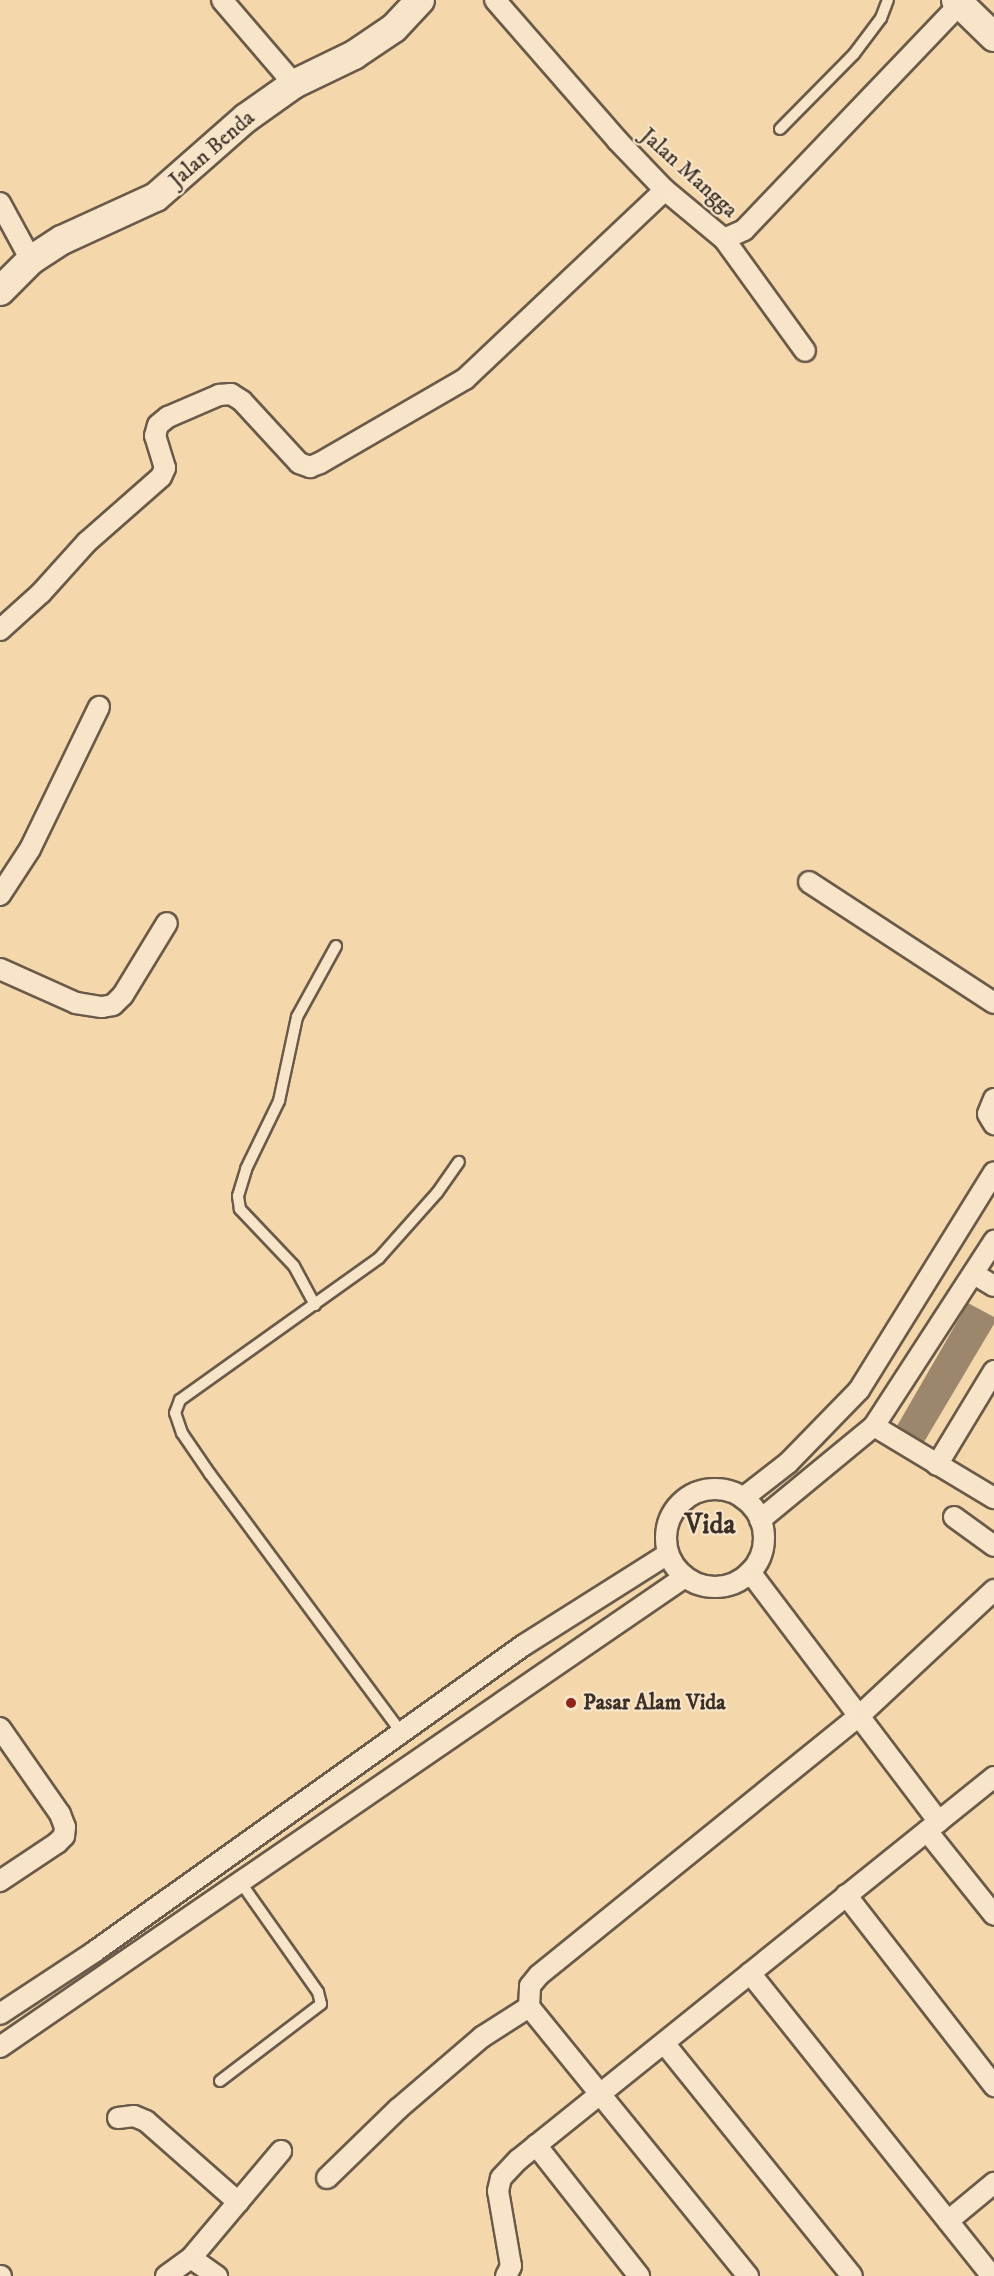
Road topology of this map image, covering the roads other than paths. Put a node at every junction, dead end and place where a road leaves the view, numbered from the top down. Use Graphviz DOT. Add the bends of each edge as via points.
graph roads {
  1 [pos="222,0"];
  2 [pos="420,0"];
  3 [pos="495,0"];
  4 [pos="888,0"];
  5 [pos="958,2"];
  6 [pos="994,37"];
  7 [pos="294,84"];
  8 [pos="780,129"];
  9 [pos="665,190"];
  10 [pos="0,203"];
  11 [pos="724,239"];
  12 [pos="31,260"];
  13 [pos="0,291"];
  14 [pos="805,351"];
  15 [pos="0,630"];
  16 [pos="99,707"];
  17 [pos="809,882"];
  18 [pos="0,895"];
  19 [pos="167,922"];
  20 [pos="336,946"];
  21 [pos="0,969"];
  22 [pos="994,1004"];
  23 [pos="994,1099"];
  24 [pos="994,1124"];
  25 [pos="459,1162"];
  26 [pos="994,1172"];
  27 [pos="994,1241"];
  28 [pos="974,1274"];
  29 [pos="994,1286"];
  30 [pos="315,1305"];
  31 [pos="994,1371"];
  32 [pos="843,1408"];
  33 [pos="872,1427"];
  34 [pos="937,1465"];
  35 [pos="743,1498"];
  36 [pos="994,1498"];
  37 [pos="954,1517"];
  38 [pos="760,1520"];
  39 [pos="994,1546"];
  40 [pos="668,1554"];
  41 [pos="750,1572"];
  42 [pos="685,1577"];
  43 [pos="994,1590"];
  44 [pos="859,1716"];
  45 [pos="0,1728"];
  46 [pos="401,1732"];
  47 [pos="994,1777"];
  48 [pos="933,1826"];
  49 [pos="0,1881"];
  50 [pos="241,1883"];
  51 [pos="846,1895"];
  52 [pos="994,1915"];
  53 [pos="750,1973"];
  54 [pos="529,2007"];
  55 [pos="0,2014"];
  56 [pos="664,2043"];
  57 [pos="0,2047"];
  58 [pos="220,2081"];
  59 [pos="994,2086"];
  60 [pos="601,2093"];
  61 [pos="118,2118"];
  62 [pos="536,2145"];
  63 [pos="280,2151"];
  64 [pos="327,2178"];
  65 [pos="994,2183"];
  66 [pos="238,2202"];
  67 [pos="948,2221"];
  68 [pos="191,2258"];
  69 [pos="512,2273"];
  70 [pos="166,2276"];
  71 [pos="217,2276"];
  72 [pos="639,2276"];
  73 [pos="748,2276"];
  74 [pos="852,2276"];
  75 [pos="993,2276"];
  1 -- 7 [label="street"];
  2 -- 7 [label="street, Jalan Benda" via="394,28 354,55"];
  3 -- 9 [label="street, Jalan Mangga"];
  4 -- 8 [label="lane" via="881,18 854,54"];
  5 -- 6 [label="street"];
  5 -- 11 [label="street, Jalan Mangga" via="744,230"];
  7 -- 12 [label="street, Jalan Benda" via="246,118 156,197 97,221"];
  9 -- 11 [label="street, Jalan Mangga"];
  9 -- 15 [label="street" via="465,379 320,463 310,467 299,463 231,394 219,395 168,417 158,425 155,436 165,468 160,477"];
  10 -- 12 [label="street"];
  11 -- 14 [label="street"];
  12 -- 13 [label="street, Jalan Benda"];
  16 -- 18 [label="street" via="30,849"];
  17 -- 22 [label="street"];
  19 -- 21 [label="street" via="113,1005 76,1004"];
  20 -- 30 [label="lane" via="297,1017 281,1094 246,1169 238,1196 240,1209 294,1266"];
  23 -- 24 [label="street" via="988,1114"];
  25 -- 30 [label="lane" via="379,1258"];
  26 -- 32 [label="street" via="859,1390"];
  27 -- 28 [label="street"];
  28 -- 29 [label="street"];
  28 -- 33 [label="street"];
  30 -- 46 [label="lane" via="180,1400 176,1419 210,1474"];
  31 -- 34 [label="street"];
  32 -- 33 [label="street"];
  32 -- 35 [label="street" via="788,1463"];
  33 -- 34 [label="street"];
  33 -- 38 [label="street"];
  34 -- 36 [label="street"];
  35 -- 38 [label="street"];
  35 -- 40 [label="street" via="711,1489 680,1503 667,1527"];
  37 -- 39 [label="street"];
  38 -- 41 [label="street" via="763,1548"];
  40 -- 42 [label="street"];
  40 -- 46 [label="street" via="524,1645"];
  41 -- 42 [label="street" via="725,1586 697,1583"];
  41 -- 44 [label="street"];
  42 -- 50 [label="street"];
  43 -- 44 [label="street"];
  44 -- 48 [label="street"];
  44 -- 54 [label="street" via="539,1975 530,1986"];
  45 -- 49 [label="street" via="65,1827 64,1836 57,1843"];
  46 -- 55 [label="street" via="94,1952"];
  47 -- 48 [label="street"];
  48 -- 51 [label="street"];
  48 -- 52 [label="street"];
  50 -- 57 [label="street"];
  50 -- 58 [label="lane" via="318,1992 321,2004"];
  51 -- 53 [label="street"];
  51 -- 59 [label="street"];
  53 -- 56 [label="street"];
  53 -- 67 [label="street"];
  54 -- 60 [label="street"];
  54 -- 64 [label="street" via="467,2049"];
  56 -- 60 [label="street"];
  56 -- 74 [label="street"];
  60 -- 62 [label="street"];
  60 -- 73 [label="street"];
  61 -- 66 [label="street" via="134,2116 146,2121"];
  62 -- 69 [label="street" via="501,2178 498,2192"];
  62 -- 72 [label="street"];
  63 -- 66 [label="street"];
  65 -- 67 [label="street"];
  66 -- 68 [label="street"];
  67 -- 75 [label="street"];
  68 -- 70 [label="street"];
  68 -- 71 [label="street"];
}
